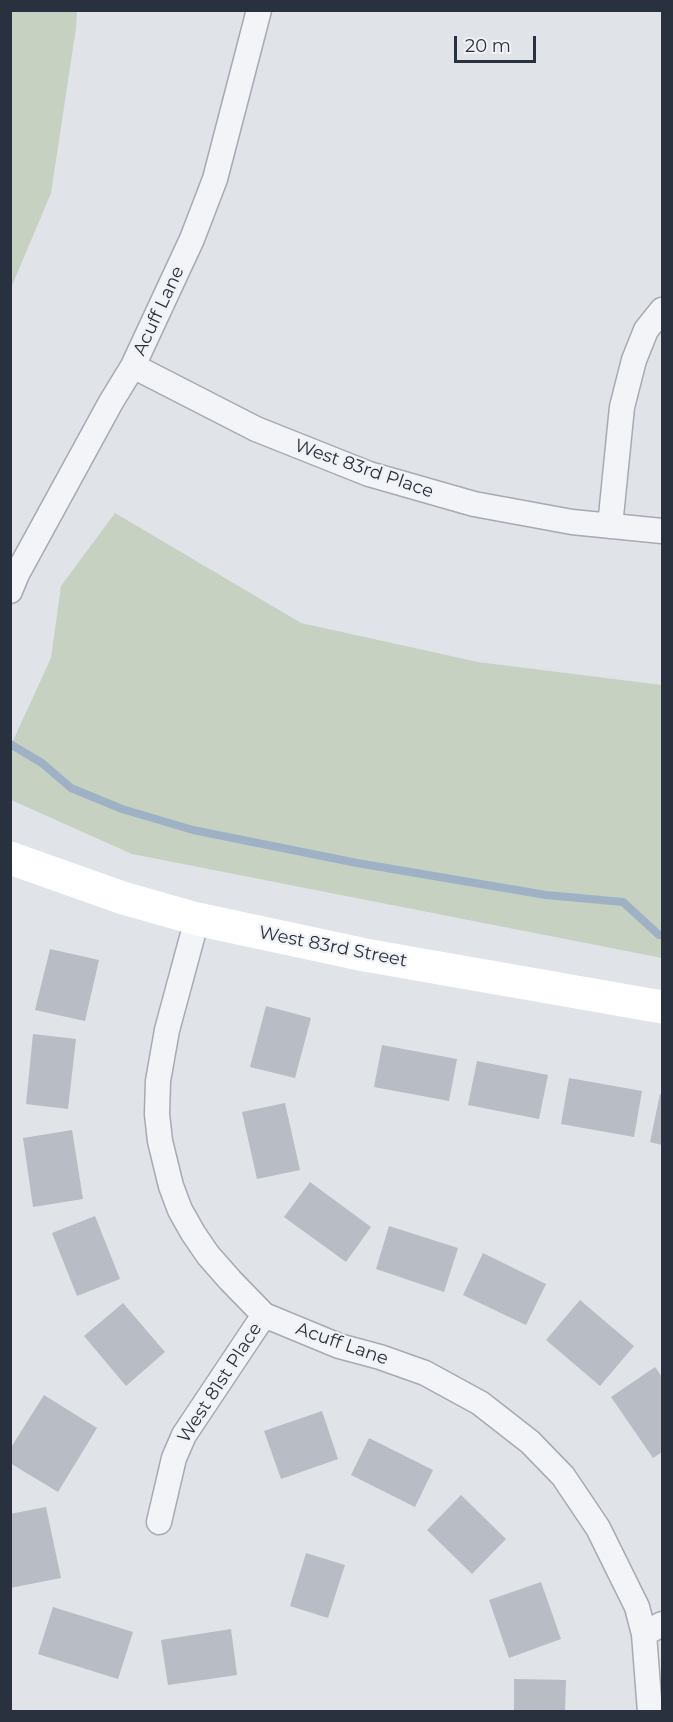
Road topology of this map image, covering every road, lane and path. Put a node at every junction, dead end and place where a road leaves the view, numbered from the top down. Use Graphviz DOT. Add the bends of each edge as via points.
graph roads {
  1 [pos="260,10"];
  2 [pos="663,310"];
  3 [pos="134,366"];
  4 [pos="610,526"];
  5 [pos="663,531"];
  6 [pos="10,591"];
  7 [pos="10,858"];
  8 [pos="197,919"];
  9 [pos="663,1007"];
  10 [pos="264,1315"];
  11 [pos="159,1522"];
  12 [pos="653,1629"];
  13 [pos="650,1712"];
  1 -- 3 [label="street, Acuff Lane" via="215,179"];
  2 -- 4 [label="street" via="646,330 624,398"];
  3 -- 4 [label="street, West 83rd Place" via="256,429 369,474 474,504"];
  3 -- 6 [label="street, Acuff Lane"];
  4 -- 5 [label="street, West 83rd Place"];
  7 -- 8 [label="street, West 83rd Street"];
  8 -- 9 [label="street, West 83rd Street" via="365,955"];
  8 -- 10 [label="street, Acuff Lane" via="167,1030 158,1081 160,1141 171,1186 193,1233 208,1255"];
  10 -- 11 [label="street, West 81st Place" via="184,1435 174,1458"];
  10 -- 12 [label="street, Acuff Lane" via="339,1346 425,1373 480,1403 530,1442 563,1476 598,1528 637,1607"];
  12 -- 13 [label="street, Acuff Lane"];
}
